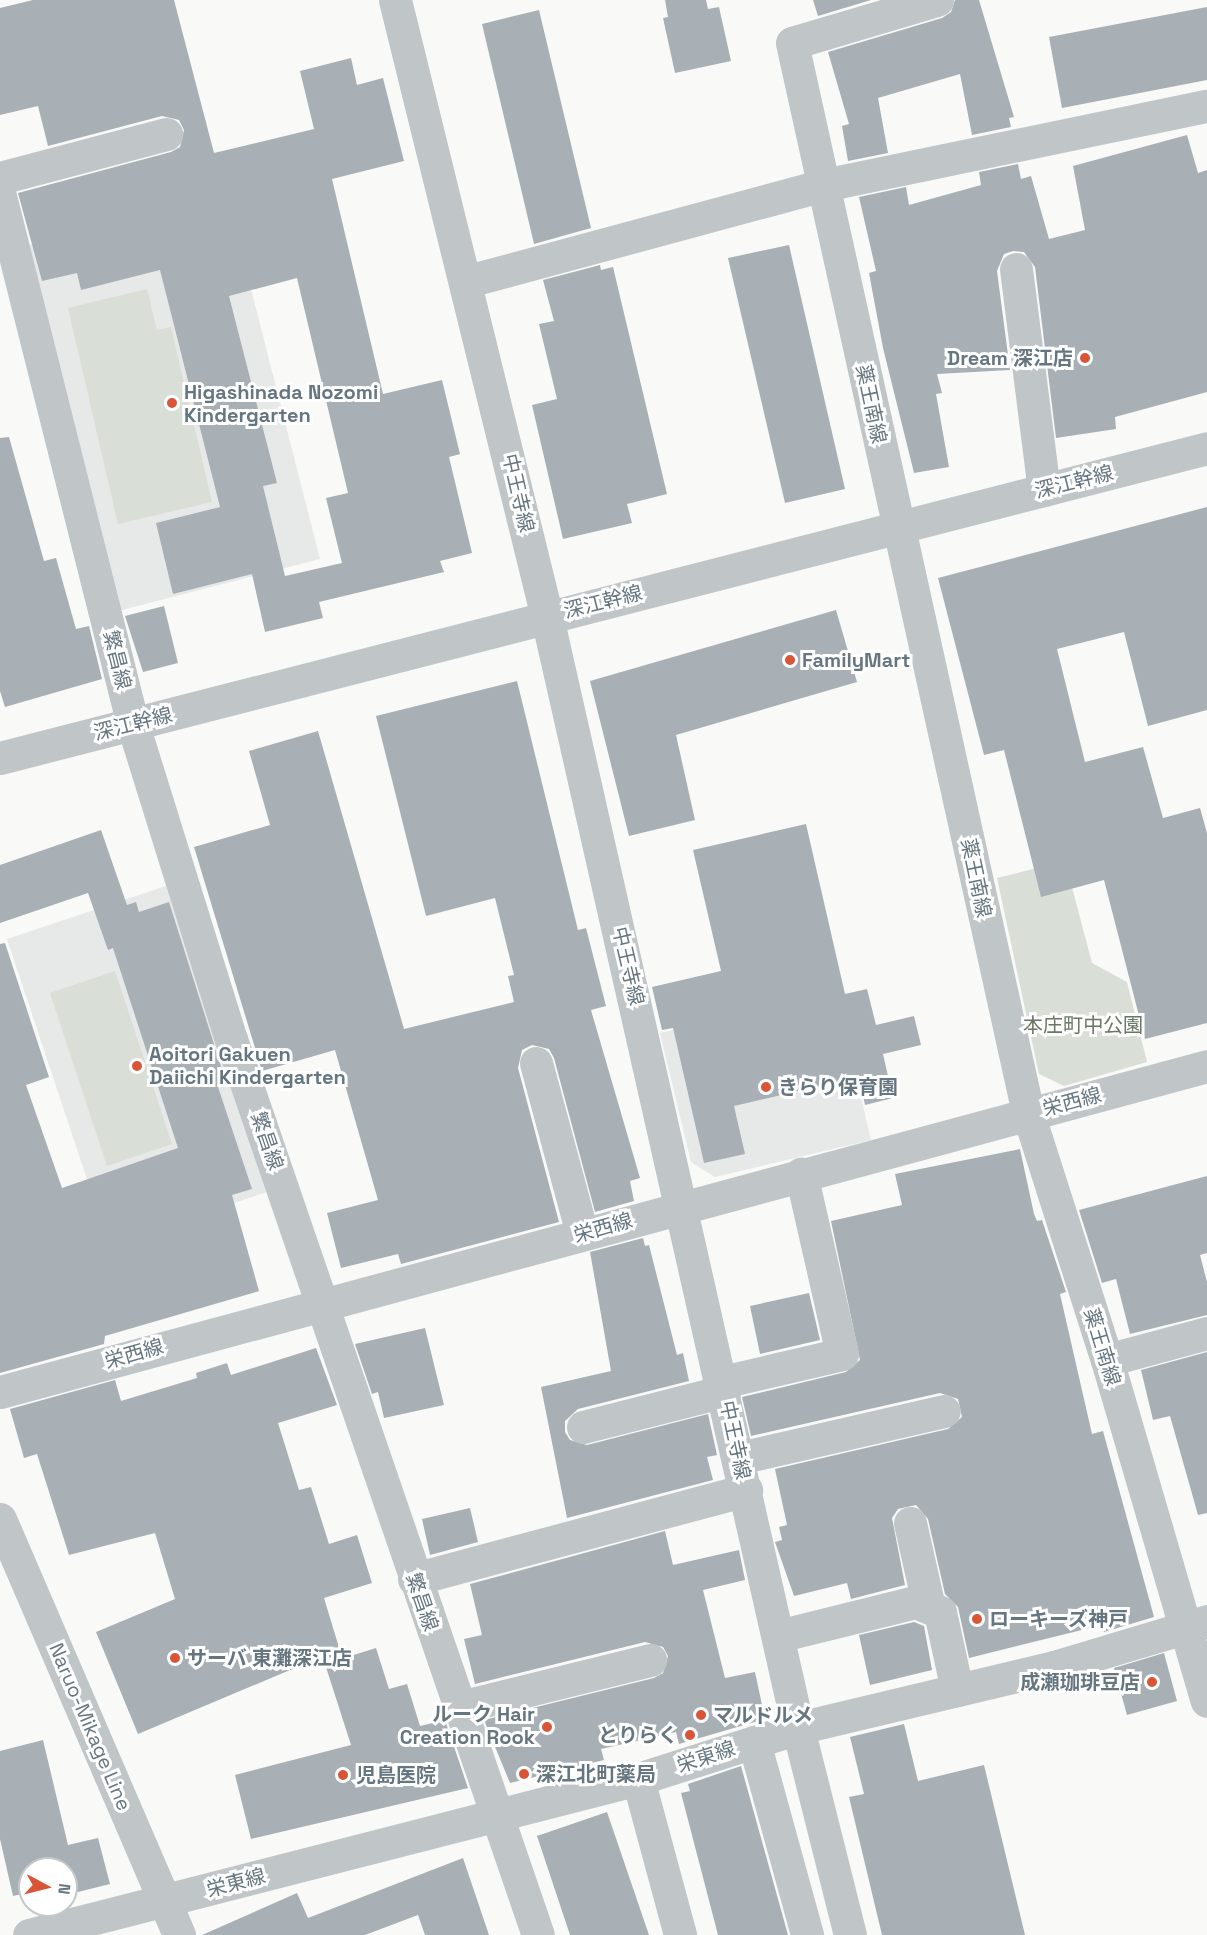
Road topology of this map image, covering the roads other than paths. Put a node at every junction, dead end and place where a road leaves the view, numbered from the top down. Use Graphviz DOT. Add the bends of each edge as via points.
graph roads {
  1 [pos="395,0"];
  2 [pos="937,0"];
  3 [pos="861,11"];
  4 [pos="1207,106"];
  5 [pos="166,134"];
  6 [pos="0,178"];
  7 [pos="824,185"];
  8 [pos="0,196"];
  9 [pos="1016,269"];
  10 [pos="468,281"];
  11 [pos="1207,448"];
  12 [pos="1044,490"];
  13 [pos="898,527"];
  14 [pos="547,617"];
  15 [pos="133,724"];
  16 [pos="0,758"];
  17 [pos="536,1064"];
  18 [pos="1207,1066"];
  19 [pos="1028,1113"];
  20 [pos="801,1174"];
  21 [pos="683,1205"];
  22 [pos="582,1234"];
  23 [pos="323,1301"];
  24 [pos="1207,1333"];
  25 [pos="1107,1360"];
  26 [pos="723,1387"];
  27 [pos="0,1392"];
  28 [pos="944,1411"];
  29 [pos="583,1427"];
  30 [pos="739,1458"];
  31 [pos="746,1490"];
  32 [pos="0,1519"];
  33 [pos="910,1523"];
  34 [pos="414,1579"];
  35 [pos="929,1607"];
  36 [pos="1196,1624"];
  37 [pos="778,1636"];
  38 [pos="650,1660"];
  39 [pos="957,1690"];
  40 [pos="1207,1701"];
  41 [pos="460,1707"];
  42 [pos="798,1728"];
  43 [pos="754,1742"];
  44 [pos="638,1779"];
  45 [pos="497,1812"];
  46 [pos="166,1902"];
  47 [pos="29,1935"];
  48 [pos="180,1935"];
  49 [pos="538,1935"];
  50 [pos="680,1935"];
  51 [pos="807,1935"];
  52 [pos="850,1935"];
  1 -- 10 [label="street, 中王寺線"];
  2 -- 3 [label="street"];
  3 -- 7 [label="street, 薬王南線" via="792,43"];
  4 -- 7 [label="street"];
  5 -- 6 [label="street"];
  7 -- 10 [label="street"];
  7 -- 13 [label="street, 薬王南線"];
  8 -- 15 [label="street, 繁昌線"];
  9 -- 12 [label="street"];
  10 -- 14 [label="street, 中王寺線"];
  11 -- 12 [label="street, 深江幹線"];
  12 -- 13 [label="street, 深江幹線"];
  13 -- 14 [label="street, 深江幹線"];
  13 -- 19 [label="street, 薬王南線"];
  14 -- 15 [label="street, 深江幹線"];
  14 -- 21 [label="street, 中王寺線"];
  15 -- 16 [label="street, 深江幹線"];
  15 -- 23 [label="street, 繁昌線" via="231,1039"];
  17 -- 22 [label="street"];
  18 -- 19 [label="street, 栄西線"];
  19 -- 20 [label="street, 栄西線"];
  19 -- 25 [label="street, 薬王南線"];
  20 -- 21 [label="street, 栄西線"];
  20 -- 26 [label="street" via="842,1354"];
  21 -- 22 [label="street, 栄西線"];
  21 -- 26 [label="street, 中王寺線"];
  22 -- 23 [label="street, 栄西線"];
  23 -- 27 [label="street, 栄西線"];
  23 -- 34 [label="street, 繁昌線"];
  24 -- 25 [label="street"];
  25 -- 36 [label="street, 薬王南線"];
  26 -- 29 [label="street"];
  26 -- 30 [label="street, 中王寺線"];
  28 -- 30 [label="street"];
  30 -- 31 [label="street, 中王寺線"];
  31 -- 34 [label="street"];
  31 -- 37 [label="street, 中王寺線"];
  32 -- 46 [label="street, Naruo-Mikage Line"];
  33 -- 35 [label="street"];
  34 -- 41 [label="street, 繁昌線"];
  35 -- 37 [label="street" via="915,1602"];
  35 -- 39 [label="street" via="940,1612"];
  36 -- 39 [label="street, 栄東線"];
  36 -- 40 [label="street, 薬王南線"];
  37 -- 42 [label="street, 中王寺線"];
  38 -- 41 [label="street"];
  39 -- 42 [label="street, 栄東線"];
  41 -- 45 [label="street, 繁昌線"];
  42 -- 43 [label="street, 栄東線"];
  42 -- 52 [label="street, 中王寺線"];
  43 -- 44 [label="street, 栄東線"];
  43 -- 51 [label="street"];
  44 -- 45 [label="street, 栄東線"];
  44 -- 50 [label="street"];
  45 -- 46 [label="street, 栄東線"];
  45 -- 49 [label="street, 繁昌線"];
  46 -- 47 [label="street, 栄東線"];
  46 -- 48 [label="street, Naruo-Mikage Line"];
}
